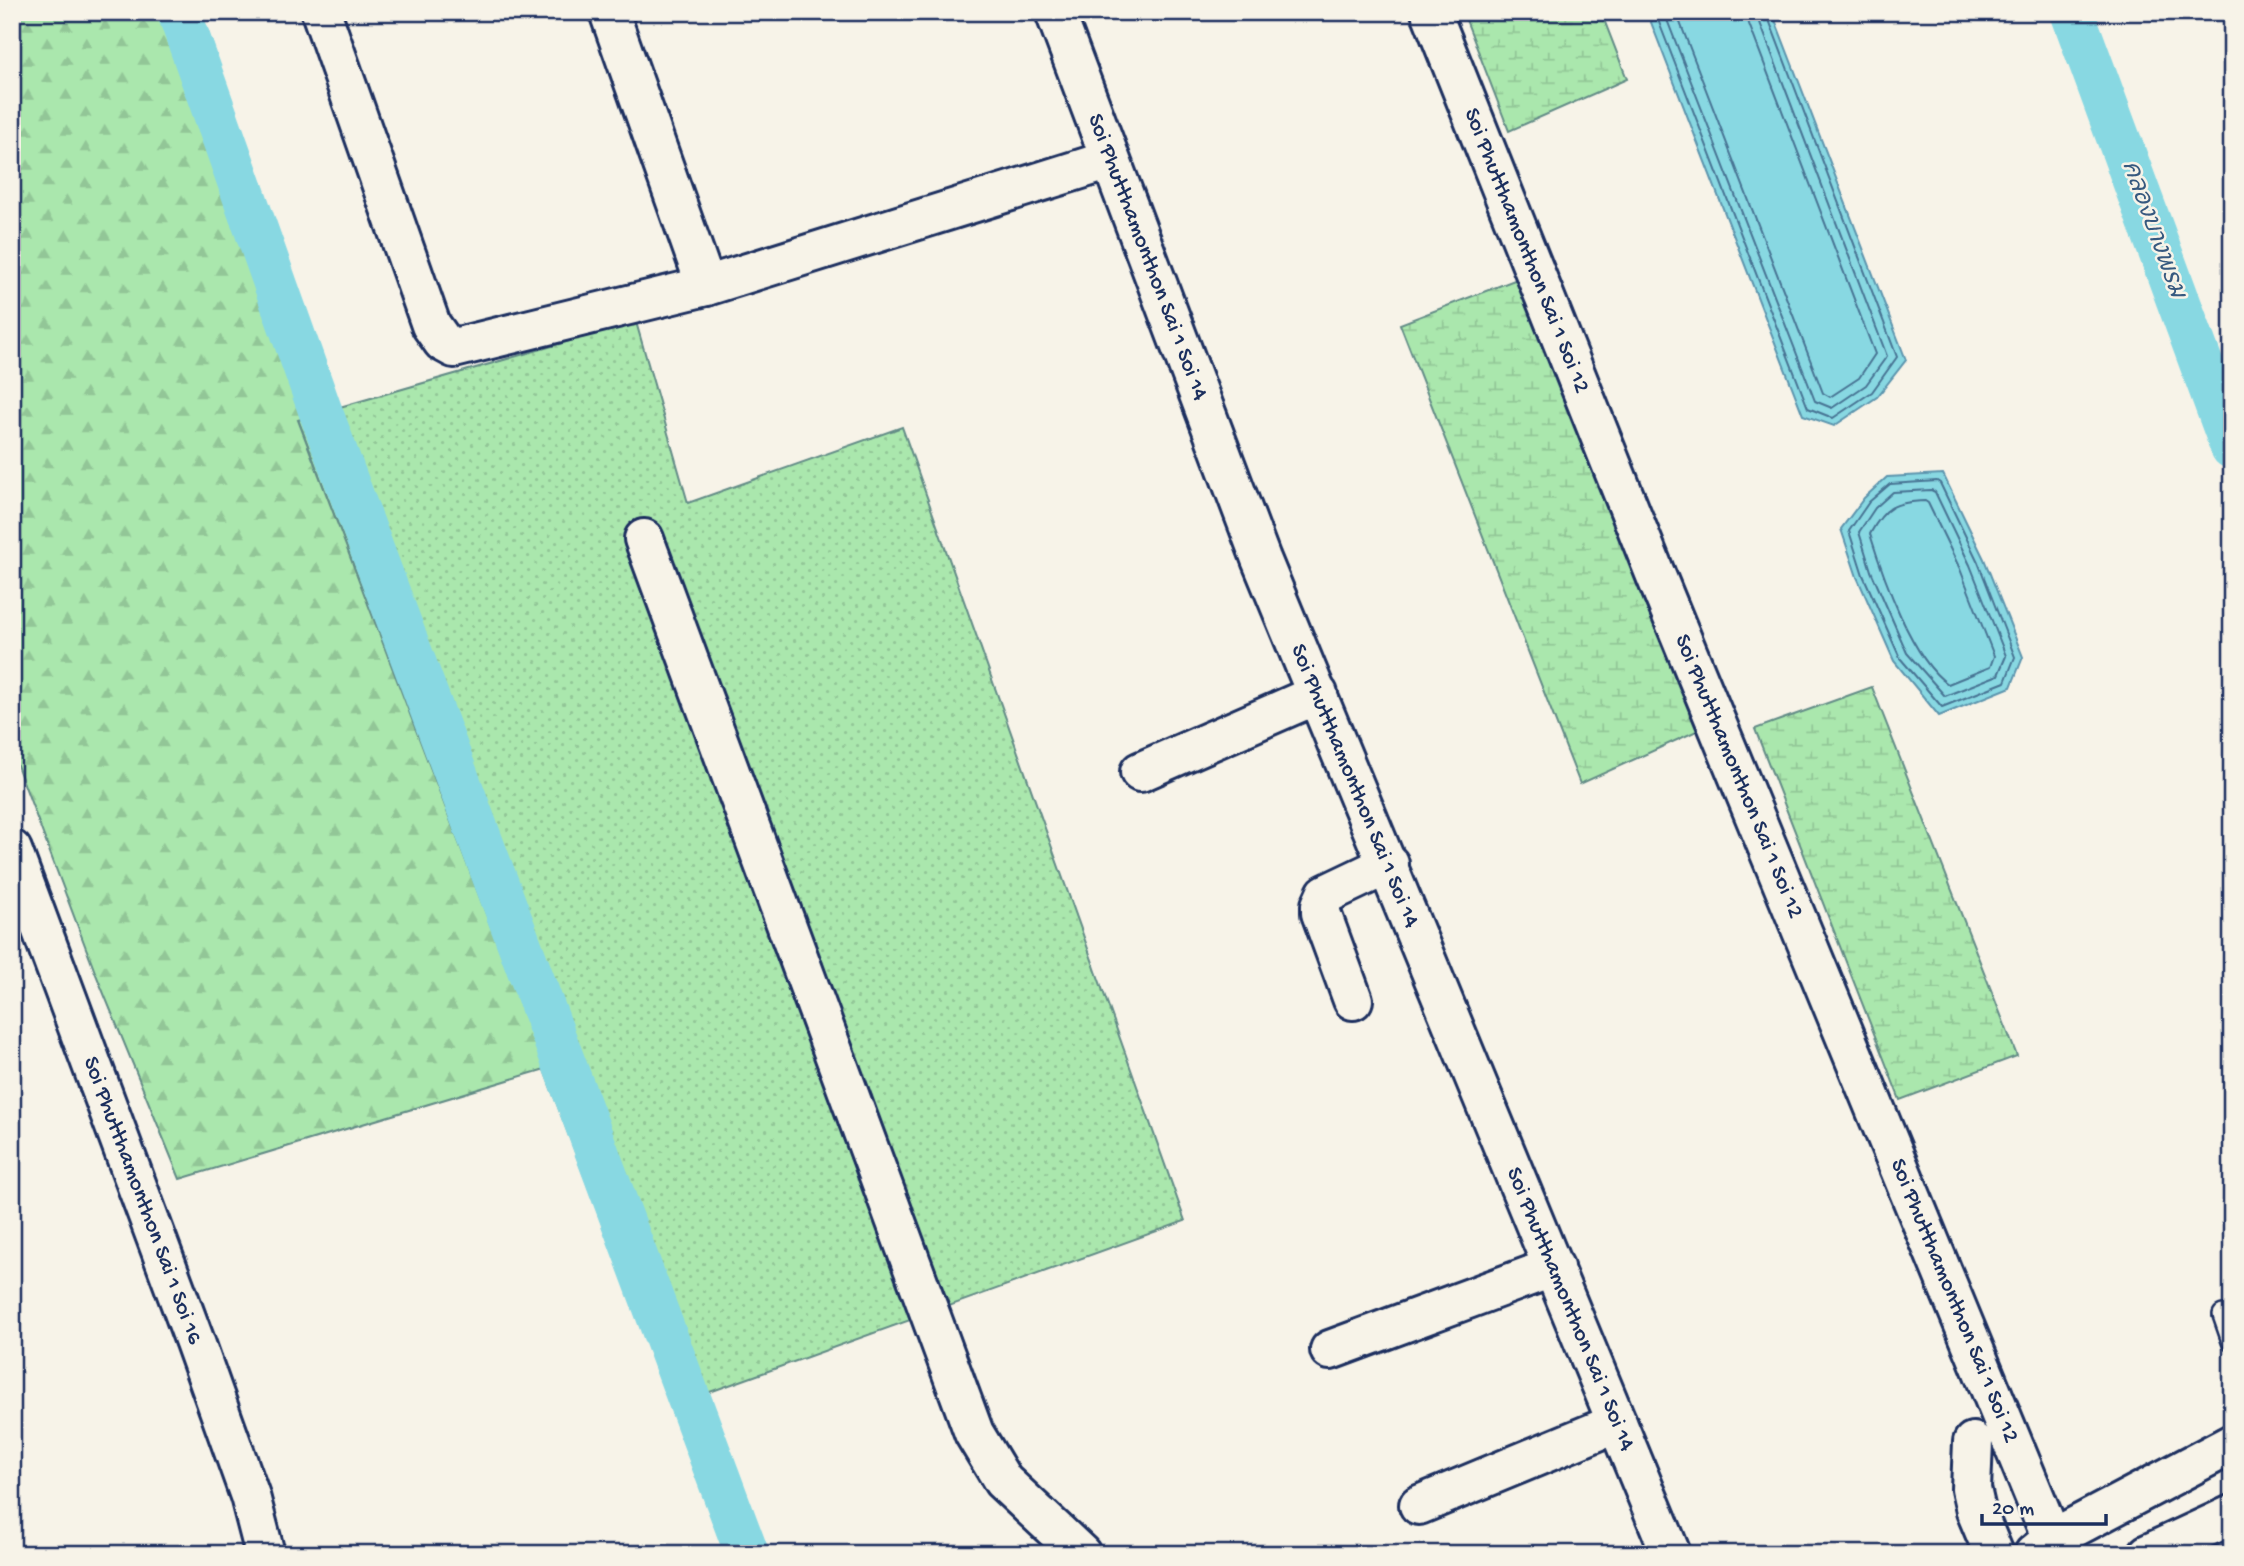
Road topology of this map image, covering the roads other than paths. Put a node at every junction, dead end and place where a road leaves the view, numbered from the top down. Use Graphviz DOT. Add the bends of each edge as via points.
graph roads {
  1 [pos="321,12"];
  2 [pos="609,12"];
  3 [pos="1055,12"];
  4 [pos="1431,12"];
  5 [pos="1110,160"];
  6 [pos="706,286"];
  7 [pos="645,539"];
  8 [pos="1318,694"];
  9 [pos="1140,772"];
  10 [pos="12,850"];
  11 [pos="1388,864"];
  12 [pos="1353,1000"];
  13 [pos="1554,1267"];
  14 [pos="2223,1315"];
  15 [pos="2232,1341"];
  16 [pos="1330,1350"];
  17 [pos="1617,1423"];
  18 [pos="1973,1442"];
  19 [pos="2232,1444"];
  20 [pos="1419,1505"];
  21 [pos="2232,1515"];
  22 [pos="2043,1546"];
  23 [pos="265,1554"];
  24 [pos="1081,1554"];
  25 [pos="1671,1554"];
  26 [pos="1994,1554"];
  27 [pos="2148,1554"];
  1 -- 6 [label="street" via="431,325 443,342 454,348"];
  2 -- 6 [label="street"];
  3 -- 5 [label="street, Soi Phutthamonthon Sai 1 Soi 14"];
  4 -- 22 [label="street, Soi Phutthamonthon Sai 1 Soi 12"];
  5 -- 6 [label="street"];
  5 -- 8 [label="street, Soi Phutthamonthon Sai 1 Soi 14" via="1261,559"];
  7 -- 24 [label="street" via="974,1433 1003,1481"];
  8 -- 9 [label="street"];
  8 -- 11 [label="street, Soi Phutthamonthon Sai 1 Soi 14"];
  10 -- 23 [label="street, Soi Phutthamonthon Sai 1 Soi 16" via="195,1342 250,1496"];
  11 -- 12 [label="street" via="1326,894 1321,905"];
  11 -- 13 [label="street, Soi Phutthamonthon Sai 1 Soi 14"];
  13 -- 16 [label="street"];
  13 -- 17 [label="street, Soi Phutthamonthon Sai 1 Soi 14"];
  14 -- 15 [label="lane"];
  17 -- 20 [label="street"];
  17 -- 25 [label="street, Soi Phutthamonthon Sai 1 Soi 14"];
  18 -- 26 [label="street" via="1971,1489"];
  19 -- 22 [label="street"];
  21 -- 27 [label="street"];
}
